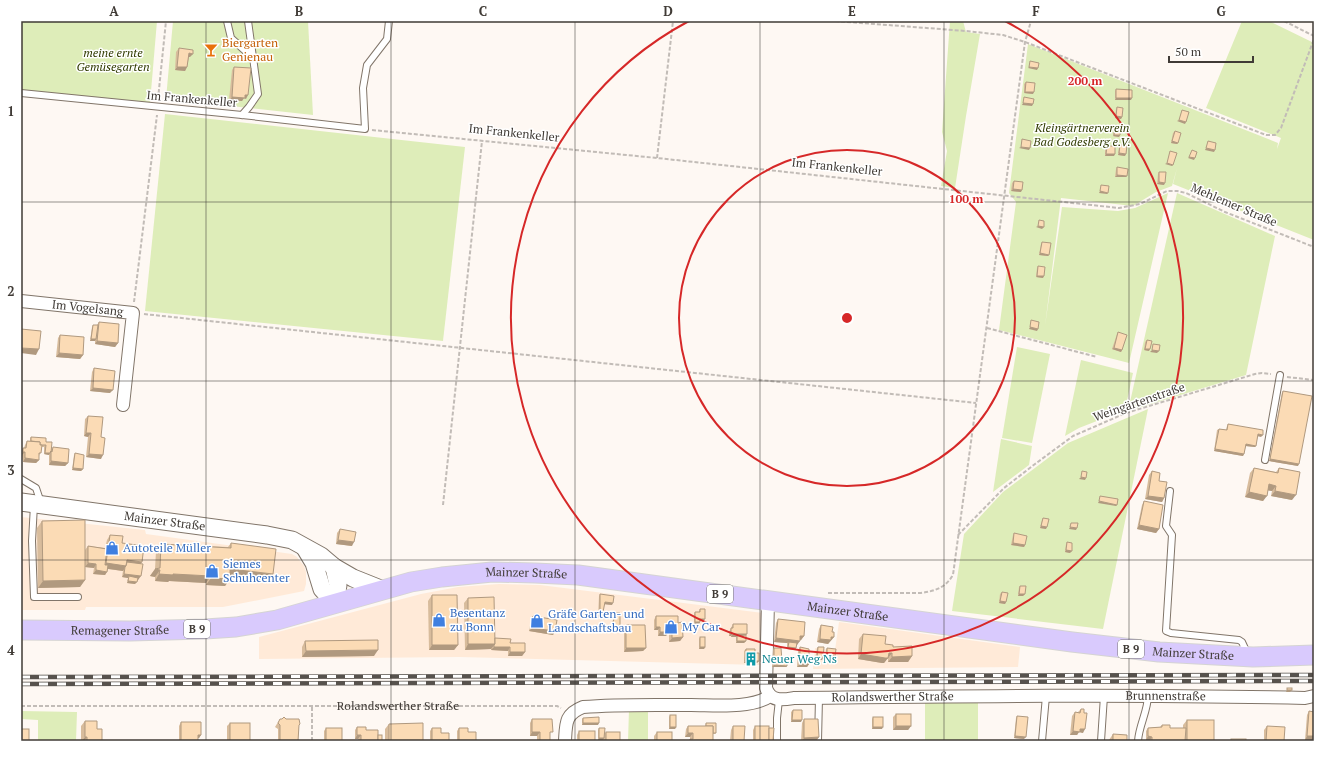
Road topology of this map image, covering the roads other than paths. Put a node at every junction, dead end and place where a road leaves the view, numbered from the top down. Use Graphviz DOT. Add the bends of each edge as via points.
graph roads {
  1 [pos="226,21"];
  2 [pos="248,21"];
  3 [pos="389,21"];
  4 [pos="253,58"];
  5 [pos="21,93"];
  6 [pos="242,115"];
  7 [pos="21,301"];
  8 [pos="1280,375"];
  9 [pos="123,405"];
  10 [pos="1264,460"];
  11 [pos="21,479"];
  12 [pos="1170,491"];
  13 [pos="32,503"];
  14 [pos="305,548"];
  15 [pos="334,567"];
  16 [pos="383,590"];
  17 [pos="78,597"];
  18 [pos="768,600"];
  19 [pos="335,603"];
  20 [pos="21,630"];
  21 [pos="1248,656"];
  22 [pos="1314,656"];
  23 [pos="1017,696"];
  24 [pos="1046,696"];
  25 [pos="1104,696"];
  26 [pos="1148,696"];
  27 [pos="1314,696"];
  28 [pos="774,698"];
  29 [pos="819,698"];
  30 [pos="565,741"];
  31 [pos="777,741"];
  32 [pos="818,741"];
  33 [pos="1042,741"];
  34 [pos="1101,741"];
  35 [pos="1138,741"];
  1 -- 4 [label="lane" via="231,38"];
  2 -- 4 [label="lane"];
  3 -- 6 [label="lane, Im Frankenkeller" via="387,39 367,65 363,88 365,129"];
  4 -- 6 [label="lane" via="258,94"];
  5 -- 6 [label="lane, Im Frankenkeller"];
  7 -- 9 [label="street, Im Vogelsang" via="133,313"];
  8 -- 10 [label="lane"];
  11 -- 13 [label="lane" via="36,488"];
  12 -- 21 [label="lane" via="1166,526 1172,535 1166,631 1239,640"];
  13 -- 14 [label="main road, Mainzer Straße" via="267,534 289,539"];
  13 -- 17 [label="lane" via="34,597"];
  14 -- 15 [label="main road, Mainzer Straße" via="321,556"];
  14 -- 19 [label="main road" via="314,563 322,589"];
  15 -- 16 [label="main road, Mainzer Straße"];
  15 -- 19 [label="main road" via="338,585"];
  16 -- 18 [label="main road, Mainzer Straße / B 9" via="442,577 492,572 535,572 578,575"];
  16 -- 19 [label="main road, Mainzer Straße / B 9"];
  18 -- 21 [label="main road, Mainzer Straße / B 9" via="1072,642 1160,652"];
  18 -- 28 [label="street" via="766,688"];
  19 -- 20 [label="main road, Remagener Straße / B 9" via="277,620 236,627 137,631"];
  21 -- 22 [label="main road, Mainzer Straße / B 9"];
  23 -- 24 [label="street, Brunnenstraße"];
  23 -- 29 [label="street, Rolandswerther Straße"];
  24 -- 25 [label="street, Brunnenstraße"];
  24 -- 33 [label="lane"];
  25 -- 26 [label="street, Brunnenstraße"];
  25 -- 34 [label="lane"];
  26 -- 27 [label="street, Brunnenstraße"];
  26 -- 35 [label="lane"];
  28 -- 29 [label="street, Rolandswerther Straße"];
  28 -- 30 [label="street, Rolandswerther Straße" via="746,704 583,706 571,713 566,725"];
  28 -- 31 [label="lane"];
  29 -- 32 [label="lane"];
}
